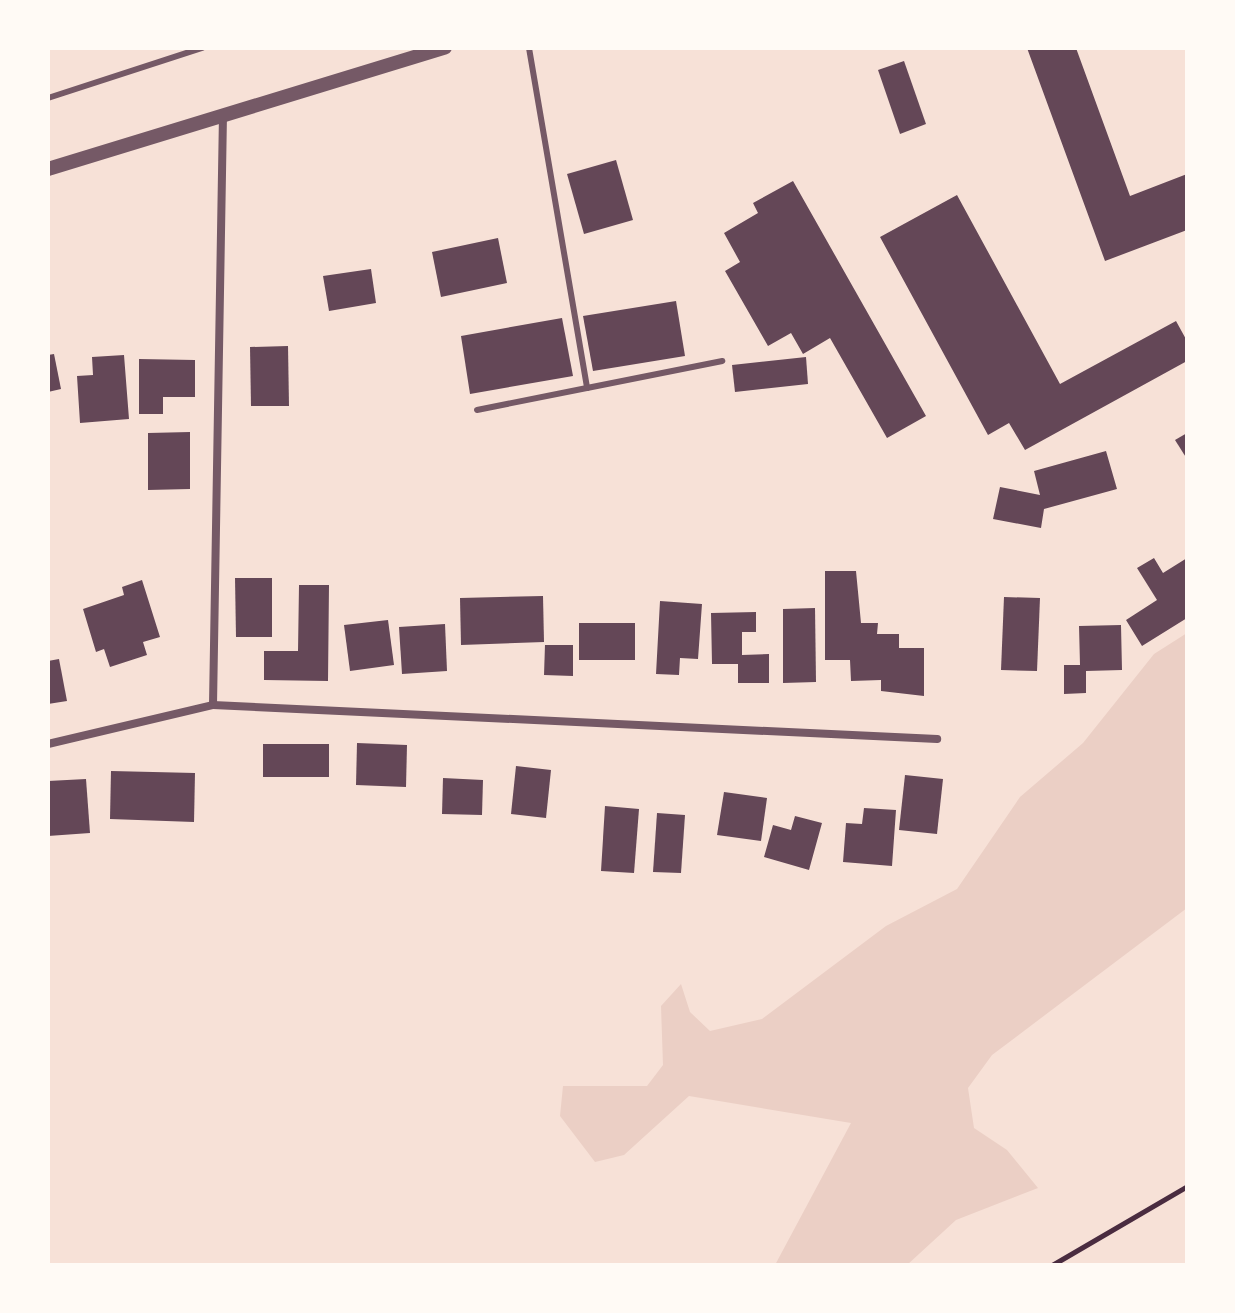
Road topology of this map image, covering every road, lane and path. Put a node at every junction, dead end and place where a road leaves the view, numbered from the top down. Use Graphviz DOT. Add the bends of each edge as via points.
graph roads {
  1 [pos="202,48"];
  2 [pos="445,48"];
  3 [pos="529,48"];
  4 [pos="48,98"];
  5 [pos="223,116"];
  6 [pos="48,169"];
  7 [pos="722,361"];
  8 [pos="587,388"];
  9 [pos="477,410"];
  10 [pos="213,705"];
  11 [pos="937,739"];
  12 [pos="48,744"];
  13 [pos="1187,1186"];
  14 [pos="1052,1265"];
  1 -- 4 [label="lane"];
  2 -- 5 [label="street"];
  3 -- 8 [label="lane"];
  5 -- 6 [label="street"];
  5 -- 10 [label="street"];
  7 -- 8 [label="lane"];
  8 -- 9 [label="lane"];
  10 -- 11 [label="street"];
  10 -- 12 [label="street"];
  13 -- 14 [label="path"];
}
